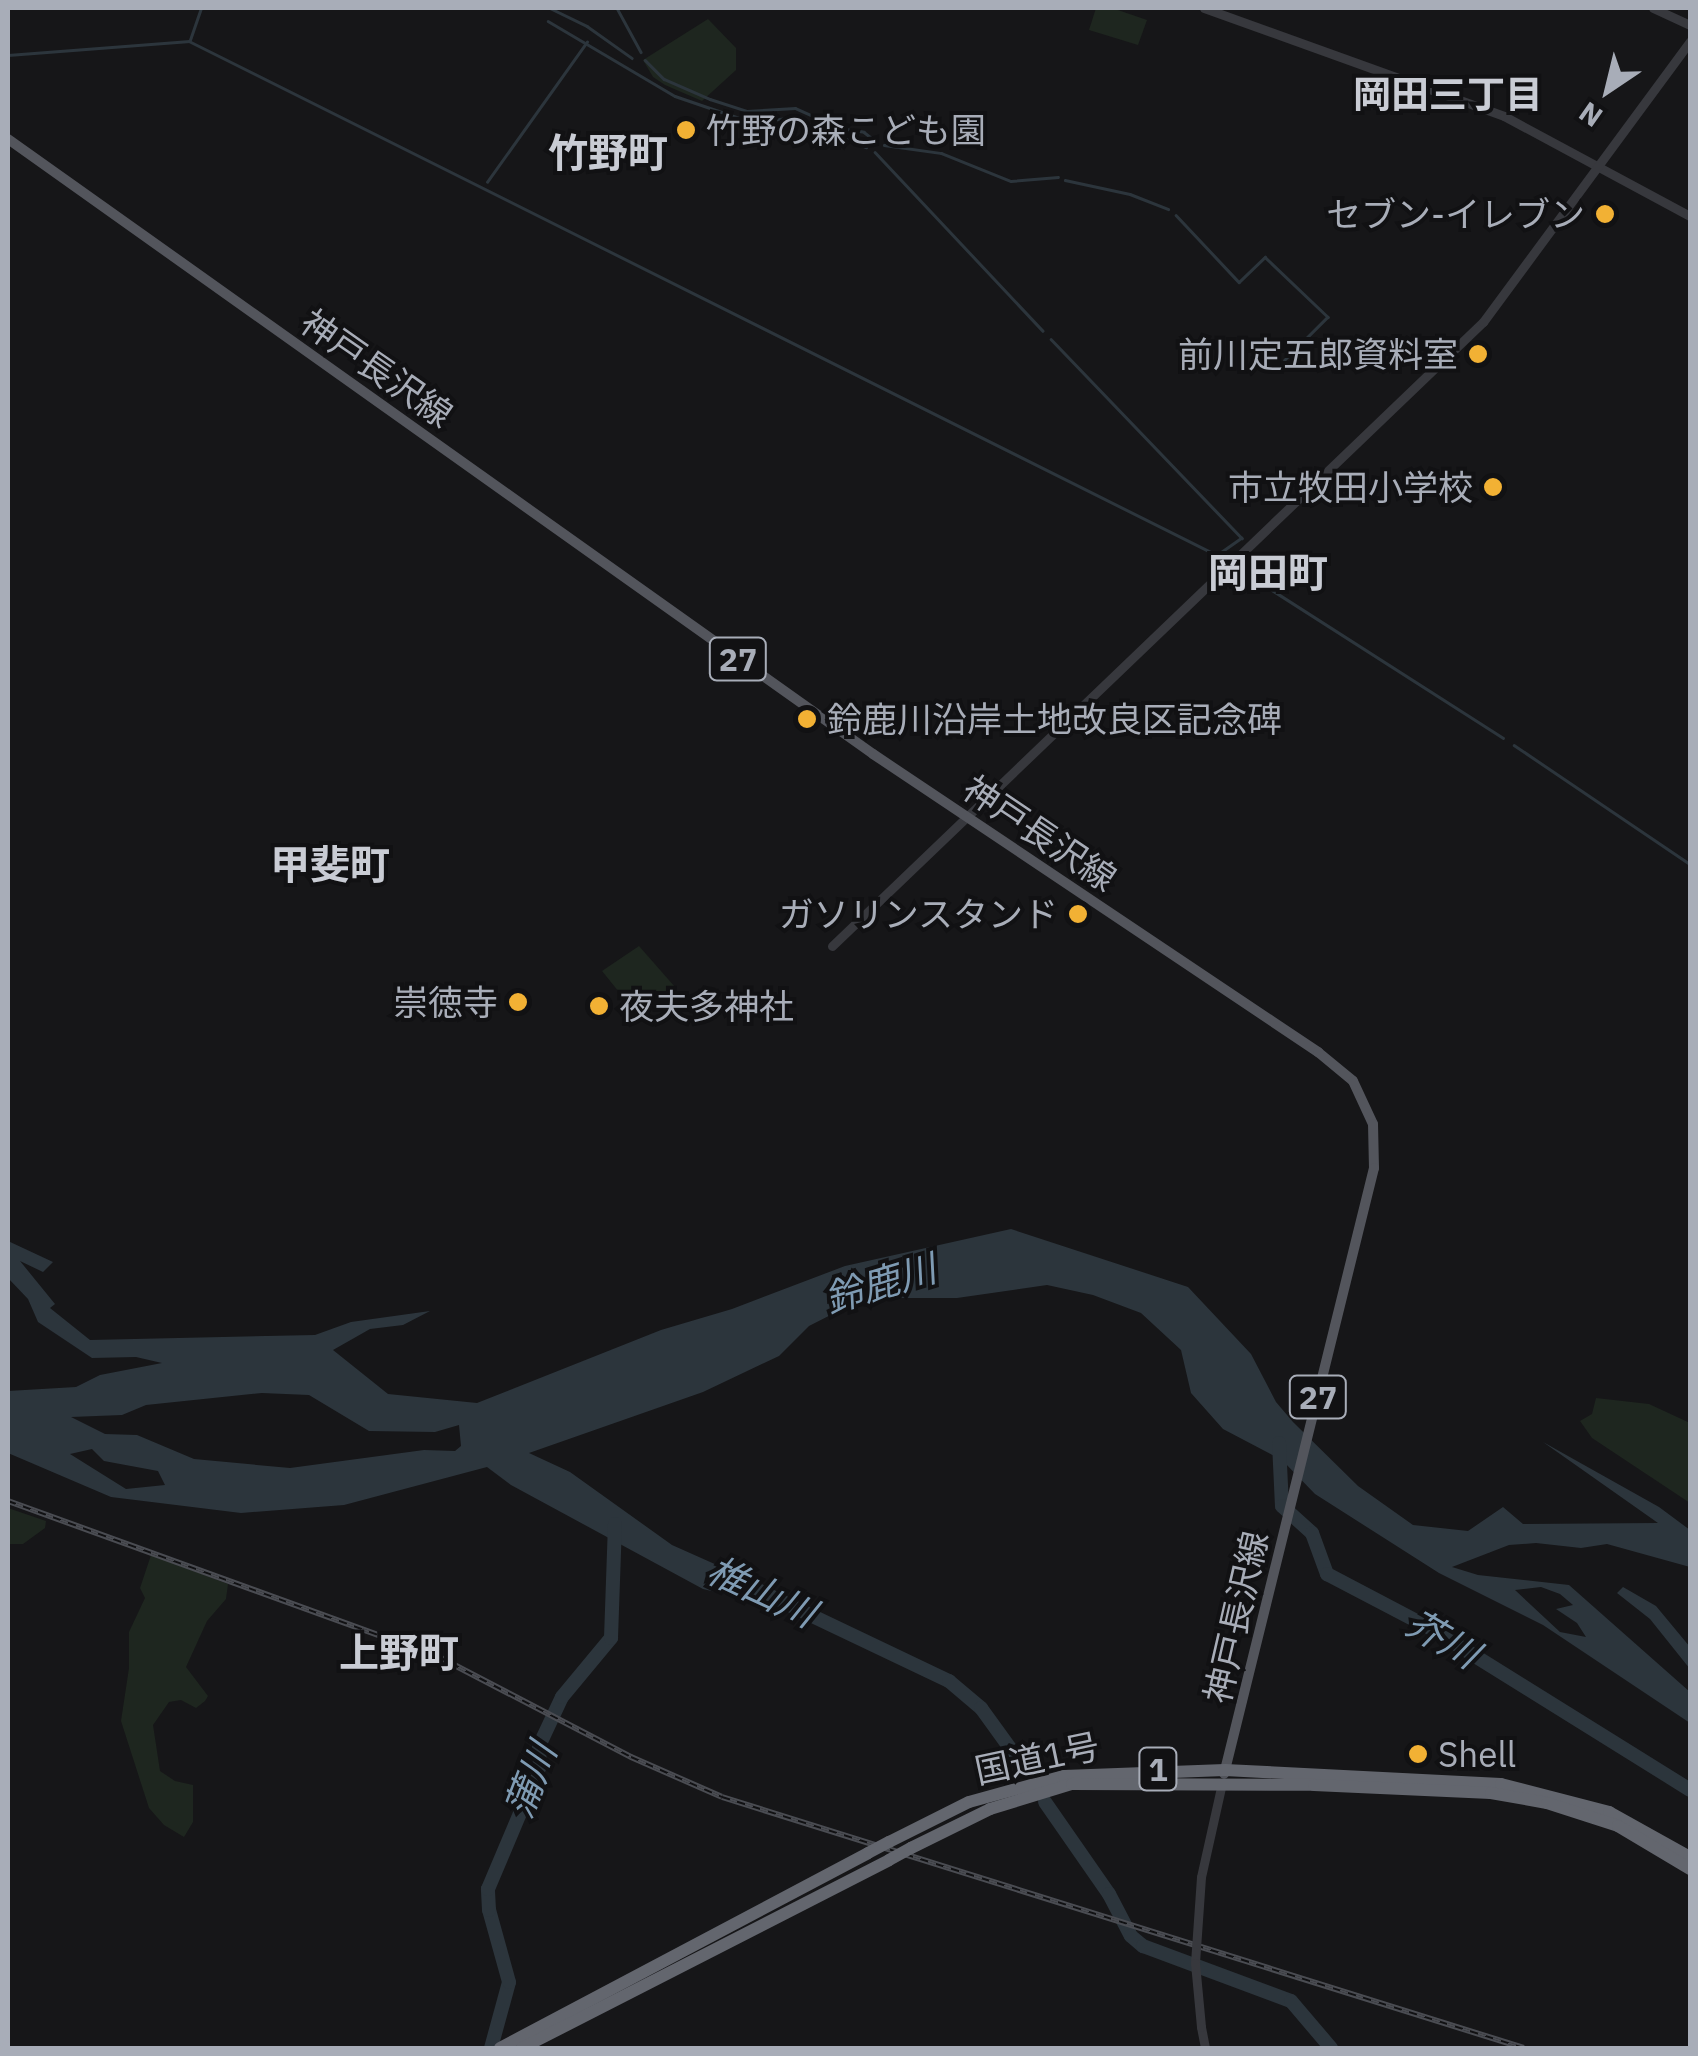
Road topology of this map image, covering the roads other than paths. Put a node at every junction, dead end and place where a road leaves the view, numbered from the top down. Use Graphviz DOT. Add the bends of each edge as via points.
graph roads {
  1 [pos="1204,8"];
  2 [pos="1652,8"];
  3 [pos="1690,25"];
  4 [pos="1690,41"];
  5 [pos="8,140"];
  6 [pos="1595,168"];
  7 [pos="1690,216"];
  8 [pos="966,817"];
  9 [pos="832,946"];
  10 [pos="1224,1776"];
  11 [pos="1690,1857"];
  12 [pos="1690,1869"];
  13 [pos="511,2047"];
  14 [pos="1205,2048"];
  1 -- 6 [label="street" via="1504,116"];
  2 -- 3 [label="street"];
  4 -- 6 [label="street"];
  5 -- 8 [label="main road, 神戸長沢線 / 27"];
  6 -- 7 [label="street"];
  6 -- 8 [label="street" via="1483,322"];
  8 -- 9 [label="street"];
  8 -- 10 [label="main road, 神戸長沢線 / 27" via="1347,1075 1367,1106 1376,1142 1360,1228"];
  10 -- 11 [label="highway, 国道1号 / 1" via="1440,1778 1517,1787 1609,1812"];
  10 -- 12 [label="highway, 国道1号 / 1" via="1520,1797 1607,1822"];
  10 -- 13 [label="highway, 国道1号 / 1, bridge" via="1072,1784 990,1809"];
  10 -- 13 [label="highway, 国道1号 / 1, bridge" via="1064,1776 970,1802"];
  10 -- 14 [label="street, bridge" via="1201,1878 1195,1950"];
}
